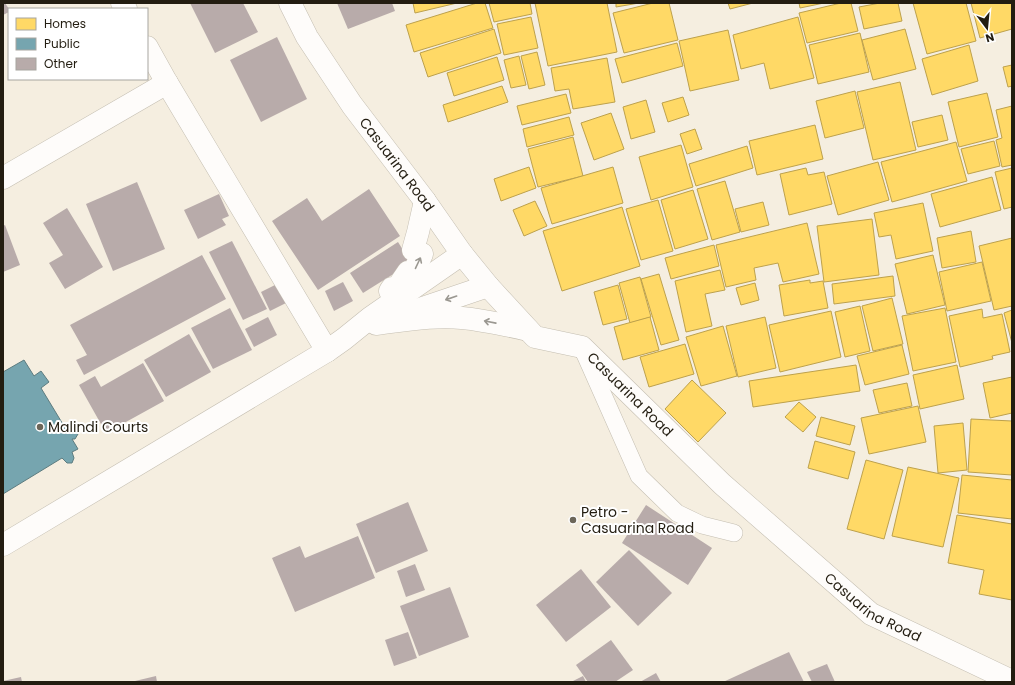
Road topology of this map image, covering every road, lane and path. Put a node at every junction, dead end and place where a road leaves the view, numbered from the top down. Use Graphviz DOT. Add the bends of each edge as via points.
graph roads {
  1 [pos="290,3"];
  2 [pos="148,49"];
  3 [pos="167,83"];
  4 [pos="3,178"];
  5 [pos="425,201"];
  6 [pos="462,254"];
  7 [pos="488,286"];
  8 [pos="373,321"];
  9 [pos="528,330"];
  10 [pos="582,347"];
  11 [pos="327,351"];
  12 [pos="734,533"];
  13 [pos="3,545"];
  14 [pos="1012,681"];
  1 -- 5 [label="street, Casuarina Road" via="307,37 352,105"];
  2 -- 3 [label="street"];
  3 -- 4 [label="street"];
  3 -- 11 [label="street"];
  5 -- 6 [label="street, Casuarina Road"];
  8 -- 5 [label="street, one-way" via="392,288 395,291 408,272 413,273 422,254 413,250"];
  6 -- 7 [label="street, Casuarina Road"];
  6 -- 8 [label="street"];
  7 -- 8 [label="street, one-way"];
  7 -- 9 [label="street, Casuarina Road"];
  9 -- 8 [label="street, one-way" via="461,318"];
  8 -- 11 [label="street"];
  9 -- 10 [label="street, Casuarina Road" via="535,337"];
  10 -- 12 [label="lane" via="639,476 677,513 702,525"];
  10 -- 14 [label="street, Casuarina Road" via="722,484 871,614"];
  11 -- 13 [label="street"];
}
